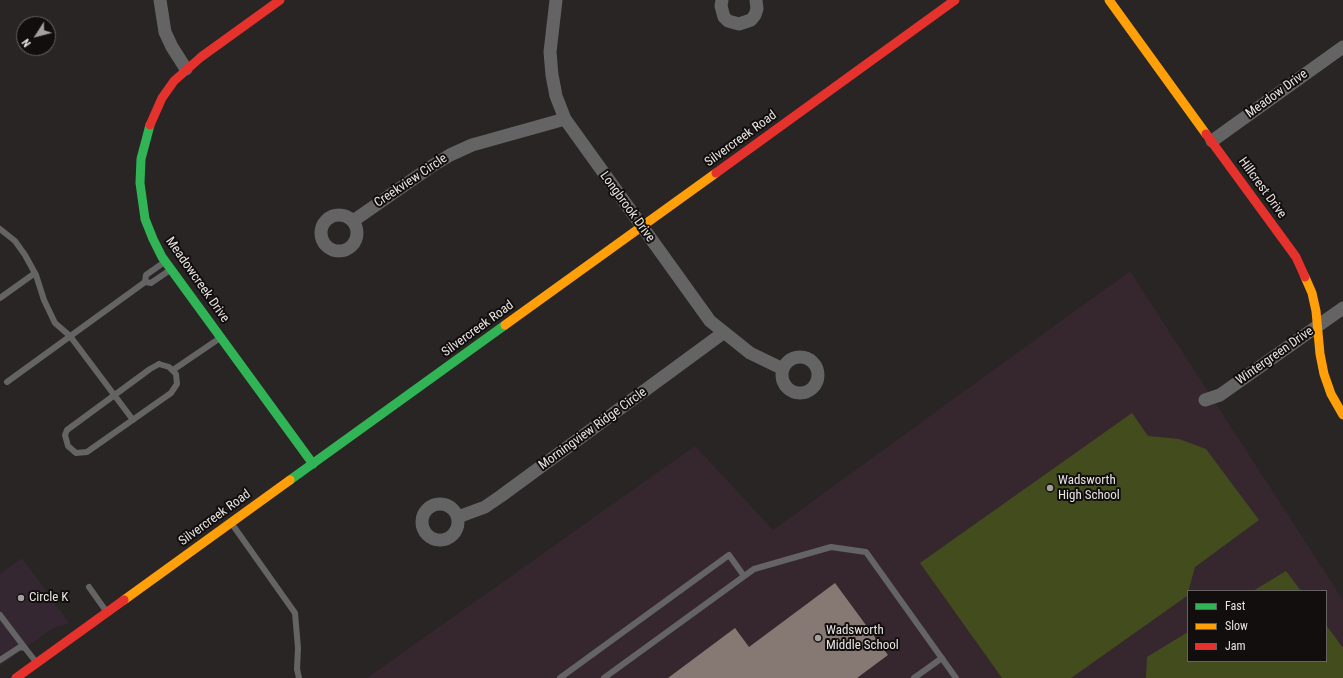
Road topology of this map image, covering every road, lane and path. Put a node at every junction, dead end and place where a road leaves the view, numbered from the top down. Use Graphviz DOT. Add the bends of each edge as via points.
graph roads {
  1 [pos="160,0"];
  2 [pos="280,0"];
  3 [pos="556,0"];
  4 [pos="722,0"];
  5 [pos="756,0"];
  6 [pos="955,0"];
  7 [pos="1109,0"];
  8 [pos="1343,47"];
  9 [pos="186,69"];
  10 [pos="565,119"];
  11 [pos="1212,141"];
  12 [pos="353,221"];
  13 [pos="641,227"];
  14 [pos="0,229"];
  15 [pos="166,261"];
  16 [pos="171,269"];
  17 [pos="35,273"];
  18 [pos="145,282"];
  19 [pos="0,298"];
  20 [pos="1343,308"];
  21 [pos="1318,325"];
  22 [pos="723,333"];
  23 [pos="70,336"];
  24 [pos="221,338"];
  25 [pos="783,369"];
  26 [pos="173,370"];
  27 [pos="7,382"];
  28 [pos="114,395"];
  29 [pos="1205,400"];
  30 [pos="1343,415"];
  31 [pos="133,420"];
  32 [pos="313,464"];
  33 [pos="458,517"];
  34 [pos="231,522"];
  35 [pos="744,576"];
  36 [pos="89,587"];
  37 [pos="107,612"];
  38 [pos="0,615"];
  39 [pos="25,648"];
  40 [pos="942,658"];
  41 [pos="0,660"];
  42 [pos="37,663"];
  43 [pos="16,678"];
  44 [pos="299,678"];
  45 [pos="560,678"];
  46 [pos="604,678"];
  47 [pos="914,678"];
  48 [pos="956,678"];
  1 -- 9 [label="street" via="165,32"];
  2 -- 9 [label="street, Meadowcreek Drive"];
  3 -- 10 [label="street, Longbrook Drive" via="550,52 551,68 556,96"];
  4 -- 5 [label="street" via="724,17 739,24 751,20 755,15"];
  6 -- 13 [label="street, Silvercreek Road"];
  7 -- 11 [label="street, Hillcrest Drive"];
  8 -- 11 [label="street, Meadow Drive"];
  9 -- 15 [label="street, Meadowcreek Drive" via="162,98 151,119 141,159 140,183 145,219"];
  10 -- 12 [label="street, Creekview Circle" via="472,145 450,155"];
  10 -- 13 [label="street, Longbrook Drive"];
  11 -- 21 [label="street, Hillcrest Drive" via="1296,257 1312,293"];
  13 -- 22 [label="street, Longbrook Drive" via="710,321"];
  13 -- 32 [label="street, Silvercreek Road"];
  14 -- 17 [label="lane" via="16,241"];
  15 -- 16 [label="street, Meadowcreek Drive"];
  15 -- 18 [label="lane" via="146,276"];
  16 -- 18 [label="lane" via="151,283"];
  16 -- 24 [label="street, Meadowcreek Drive"];
  17 -- 19 [label="lane"];
  17 -- 23 [label="lane" via="55,323"];
  18 -- 23 [label="lane"];
  20 -- 21 [label="street, Wintergreen Drive"];
  21 -- 29 [label="street, Wintergreen Drive" via="1220,395"];
  21 -- 30 [label="street, Hillcrest Drive" via="1324,374 1331,394"];
  22 -- 25 [label="street, Longbrook Drive" via="750,353"];
  22 -- 33 [label="street, Morningview Ridge Circle" via="501,496 485,507"];
  23 -- 27 [label="lane"];
  23 -- 28 [label="lane"];
  24 -- 26 [label="lane"];
  24 -- 32 [label="street, Meadowcreek Drive"];
  26 -- 28 [label="lane" via="164,365 154,366"];
  26 -- 31 [label="lane" via="177,379 175,389"];
  28 -- 31 [label="lane"];
  28 -- 31 [label="lane" via="67,430 65,435 68,446 76,452 87,452"];
  32 -- 34 [label="street, Silvercreek Road"];
  34 -- 37 [label="street, Silvercreek Road"];
  34 -- 44 [label="lane" via="295,613"];
  35 -- 40 [label="lane" via="754,569 830,547 866,552"];
  35 -- 45 [label="lane" via="729,555"];
  35 -- 46 [label="lane"];
  36 -- 37 [label="lane"];
  37 -- 42 [label="street, Silvercreek Road"];
  38 -- 39 [label="lane"];
  39 -- 41 [label="lane" via="20,647"];
  39 -- 42 [label="lane"];
  40 -- 47 [label="lane"];
  40 -- 48 [label="lane"];
  42 -- 43 [label="street, Silvercreek Road"];
}
